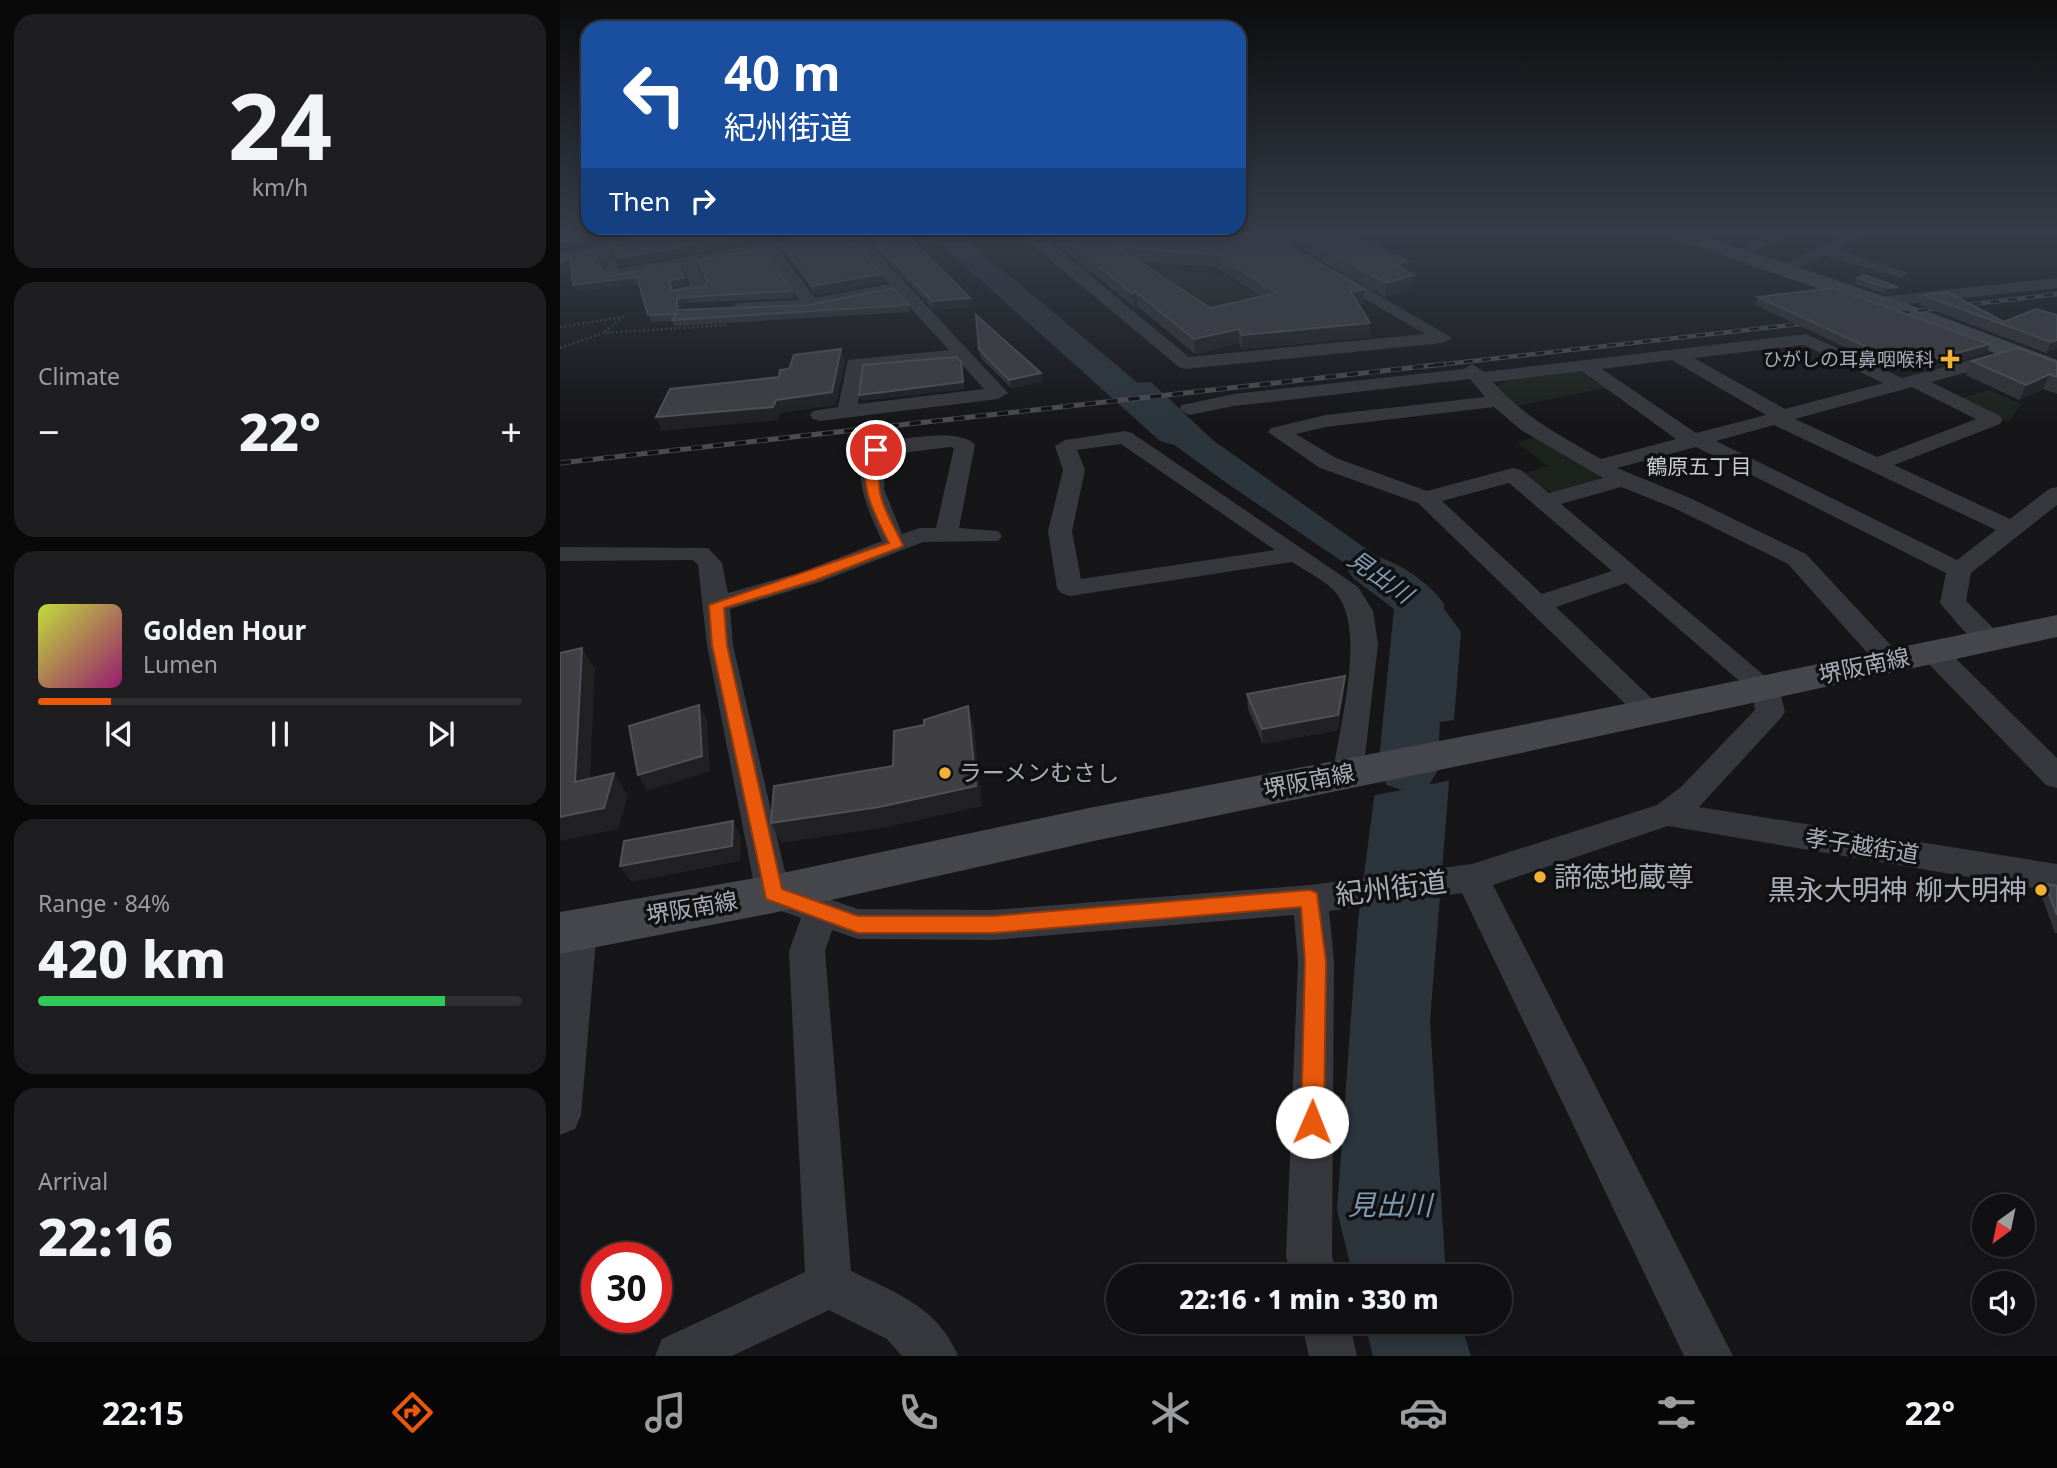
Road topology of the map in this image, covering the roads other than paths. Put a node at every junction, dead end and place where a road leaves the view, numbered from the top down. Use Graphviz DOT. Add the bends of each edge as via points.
graph roads {
  1 [pos="807,298"];
  2 [pos="840,298"];
  3 [pos="912,298"];
  4 [pos="1106,298"];
  5 [pos="1375,298"];
  6 [pos="1869,298"];
  7 [pos="1914,298"];
  8 [pos="1879,302"];
  9 [pos="811,304"];
  10 [pos="716,309"];
  11 [pos="2015,353"];
  12 [pos="962,354"];
  13 [pos="1676,355"];
  14 [pos="1586,366"];
  15 [pos="2057,369"];
  16 [pos="1476,374"];
  17 [pos="1908,383"];
  18 [pos="1498,401"];
  19 [pos="1189,409"];
  20 [pos="847,411"];
  21 [pos="820,415"];
  22 [pos="1781,418"];
  23 [pos="1696,441"];
  24 [pos="1876,465"];
  25 [pos="1599,466"];
  26 [pos="1622,480"];
  27 [pos="2057,494"];
  28 [pos="1426,498"];
  29 [pos="1543,502"];
  30 [pos="2011,528"];
  31 [pos="946,536"];
  32 [pos="990,536"];
  33 [pos="896,545"];
  34 [pos="560,554"];
  35 [pos="1296,554"];
  36 [pos="1959,570"];
  37 [pos="1629,574"];
  38 [pos="1539,604"];
  39 [pos="716,605"];
  40 [pos="2057,626"];
  41 [pos="1990,640"];
  42 [pos="1933,652"];
  43 [pos="1890,661"];
  44 [pos="1765,688"];
  45 [pos="1651,712"];
  46 [pos="1353,772"];
  47 [pos="2057,777"];
  48 [pos="1668,814"];
  49 [pos="2057,878"];
  50 [pos="1462,879"];
  51 [pos="773,894"];
  52 [pos="1322,897"];
  53 [pos="821,911"];
  54 [pos="569,931"];
  55 [pos="560,1115"];
  56 [pos="1312,1264"];
  57 [pos="830,1285"];
  58 [pos="1328,1334"];
  59 [pos="679,1356"];
  60 [pos="934,1356"];
  61 [pos="1333,1356"];
  62 [pos="1709,1356"];
  1 -- 9 [label="street"];
  2 -- 9 [label="street"];
  3 -- 12 [label="street"];
  4 -- 5 [label="street" via="1185,363 1443,338"];
  6 -- 8 [label="main road"];
  7 -- 8 [label="street"];
  8 -- 11 [label="main road"];
  9 -- 10 [label="street"];
  11 -- 15 [label="main road"];
  11 -- 17 [label="street"];
  12 -- 20 [label="street" via="855,364"];
  12 -- 20 [label="street" via="998,393"];
  13 -- 14 [label="street"];
  13 -- 17 [label="street" via="1806,339"];
  13 -- 22 [label="street"];
  14 -- 16 [label="street"];
  14 -- 23 [label="street"];
  16 -- 18 [label="street"];
  16 -- 19 [label="street"];
  17 -- 22 [label="street"];
  17 -- 24 [label="street" via="1993,421"];
  18 -- 25 [label="street" via="1528,426"];
  18 -- 28 [label="street" via="1326,421 1278,432 1328,463"];
  20 -- 21 [label="street"];
  22 -- 23 [label="street"];
  22 -- 24 [label="street"];
  23 -- 25 [label="street"];
  23 -- 36 [label="street"];
  24 -- 30 [label="street"];
  25 -- 26 [label="street"];
  26 -- 29 [label="street"];
  26 -- 43 [label="street" via="1682,503 1797,559"];
  27 -- 30 [label="street"];
  28 -- 29 [label="street" via="1513,475"];
  28 -- 38 [label="street"];
  29 -- 37 [label="street"];
  30 -- 36 [label="street"];
  31 -- 32 [label="street"];
  31 -- 33 [label="street" via="919,535"];
  31 -- 33 [label="street" via="965,445 954,440 876,450 869,480"];
  33 -- 39 [label="street"];
  34 -- 39 [label="street" via="699,553 710,563"];
  35 -- 35 [label="street" via="1125,437 1065,446 1074,470 1060,531 1070,588"];
  35 -- 46 [label="street" via="1345,587 1360,611 1366,643"];
  36 -- 41 [label="street" via="1953,603"];
  37 -- 38 [label="street"];
  37 -- 44 [label="street"];
  38 -- 45 [label="street"];
  39 -- 51 [label="street" via="720,645"];
  40 -- 41 [label="main road, 堺阪南線"];
  41 -- 42 [label="main road, 堺阪南線"];
  42 -- 43 [label="main road, 堺阪南線"];
  42 -- 47 [label="street"];
  43 -- 44 [label="main road, 堺阪南線"];
  44 -- 45 [label="main road, 堺阪南線"];
  44 -- 48 [label="street, 紀州街道" via="1770,712 1764,720"];
  45 -- 46 [label="main road, 堺阪南線"];
  46 -- 51 [label="main road, 堺阪南線"];
  48 -- 49 [label="street, 孝子越街道"];
  48 -- 50 [label="street, 紀州街道"];
  50 -- 52 [label="street, 紀州街道"];
  50 -- 62 [label="street"];
  51 -- 53 [label="street, 紀州街道"];
  51 -- 54 [label="main road, 堺阪南線"];
  52 -- 53 [label="street, 紀州街道" via="993,925 858,924"];
  52 -- 56 [label="street" via="1316,961"];
  53 -- 57 [label="street" via="807,951"];
  54 -- 55 [label="street"];
  57 -- 59 [label="street"];
  57 -- 60 [label="street" via="904,1322"];
  58 -- 61 [label="street"];
}
